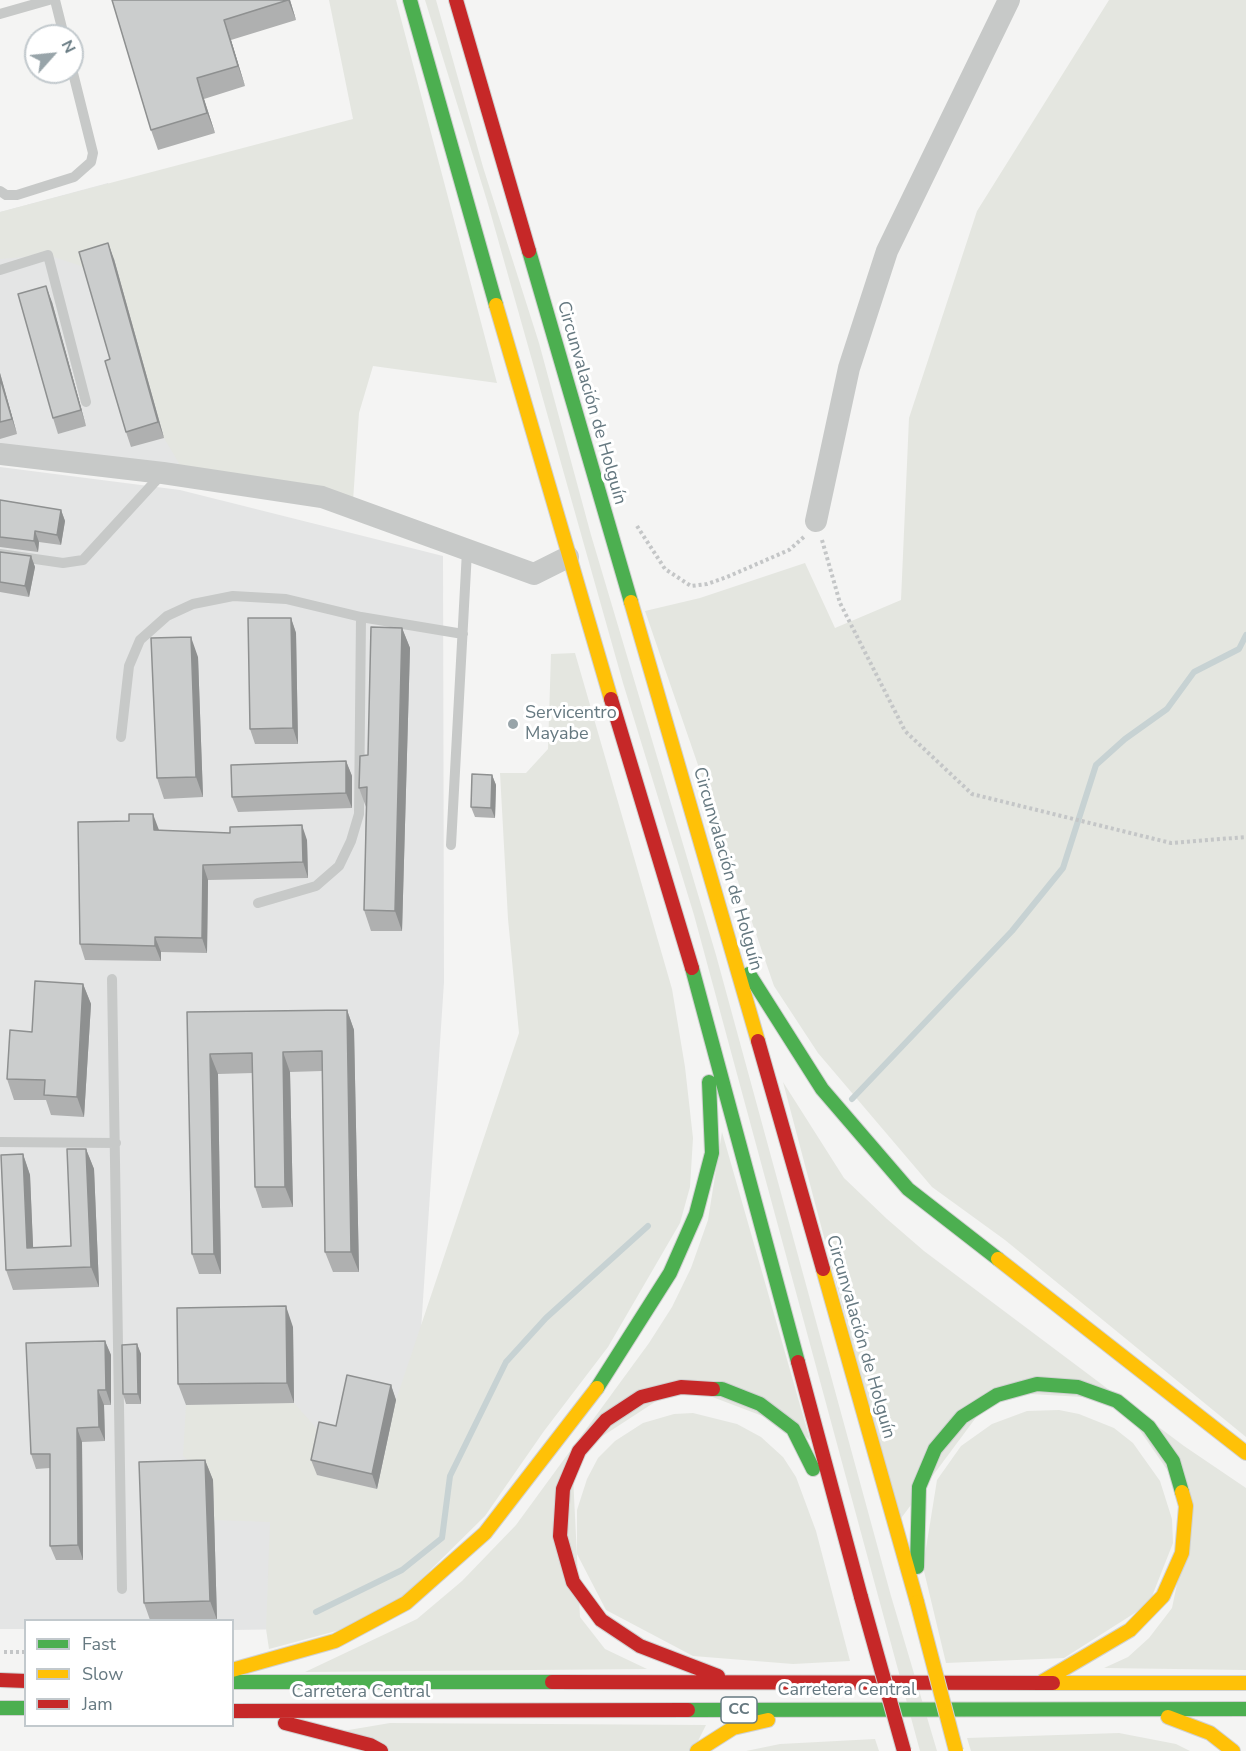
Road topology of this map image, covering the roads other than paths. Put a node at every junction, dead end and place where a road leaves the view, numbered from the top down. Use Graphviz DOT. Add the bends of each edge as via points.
graph roads {
  1 [pos="49,0"];
  2 [pos="55,0"];
  3 [pos="410,0"];
  4 [pos="456,0"];
  5 [pos="1009,0"];
  6 [pos="0,14"];
  7 [pos="61,24"];
  8 [pos="76,84"];
  9 [pos="0,192"];
  10 [pos="0,270"];
  11 [pos="86,402"];
  12 [pos="0,454"];
  13 [pos="163,473"];
  14 [pos="816,521"];
  15 [pos="467,551"];
  16 [pos="0,554"];
  17 [pos="568,557"];
  18 [pos="361,617"];
  19 [pos="463,634"];
  20 [pos="121,737"];
  21 [pos="451,845"];
  22 [pos="258,903"];
  23 [pos="730,943"];
  24 [pos="692,968"];
  25 [pos="112,979"];
  26 [pos="0,1142"];
  27 [pos="116,1143"];
  28 [pos="1246,1453"];
  29 [pos="122,1588"];
  30 [pos="861,1597"];
  31 [pos="917,1602"];
  32 [pos="234,1669"];
  33 [pos="0,1680"];
  34 [pos="24,1681"];
  35 [pos="234,1682"];
  36 [pos="735,1683"];
  37 [pos="1040,1683"];
  38 [pos="1246,1683"];
  39 [pos="0,1707"];
  40 [pos="24,1708"];
  41 [pos="1146,1709"];
  42 [pos="1246,1709"];
  43 [pos="820,1710"];
  44 [pos="236,1711"];
  45 [pos="381,1751"];
  46 [pos="697,1751"];
  47 [pos="903,1751"];
  48 [pos="956,1751"];
  49 [pos="1233,1751"];
  1 -- 6 [label="lane"];
  2 -- 7 [label="lane"];
  3 -- 17 [label="highway"];
  4 -- 23 [label="highway, Circunvalación de Holguín"];
  5 -- 14 [label="street" via="887,252 849,368"];
  8 -- 9 [label="lane" via="93,153 91,162 74,177 17,195"];
  10 -- 11 [label="lane" via="48,255"];
  12 -- 13 [label="street"];
  13 -- 15 [label="street" via="322,497"];
  13 -- 16 [label="lane" via="83,560 63,563"];
  15 -- 17 [label="street" via="534,574"];
  15 -- 19 [label="lane"];
  17 -- 24 [label="highway"];
  18 -- 19 [label="lane"];
  18 -- 20 [label="lane" via="286,599 233,596 193,604 167,616 140,640 129,666"];
  18 -- 22 [label="lane" via="359,814 351,841 339,866 316,886"];
  19 -- 21 [label="lane"];
  23 -- 28 [label="highway" via="822,1089 908,1189"];
  23 -- 31 [label="highway, Circunvalación de Holguín"];
  24 -- 30 [label="highway"];
  24 -- 32 [label="highway" via="710,1084 712,1153 696,1214 670,1273 596,1390 485,1533 406,1603 335,1641"];
  25 -- 27 [label="lane"];
  26 -- 27 [label="lane"];
  27 -- 29 [label="lane"];
  30 -- 36 [label="highway" via="812,1466 793,1429 760,1404 722,1389 681,1387 641,1397 606,1420 579,1451 563,1489 560,1536 573,1582 601,1620 640,1646"];
  30 -- 47 [label="highway, bridge"];
  31 -- 37 [label="highway" via="919,1487 935,1449 962,1417 997,1395 1037,1384 1078,1387 1117,1401 1149,1427 1173,1461 1186,1506 1182,1553 1163,1596 1130,1630"];
  31 -- 48 [label="highway, Circunvalación de Holguín, bridge"];
  33 -- 34 [label="highway"];
  35 -- 36 [label="highway, Carretera Central / CC"];
  36 -- 37 [label="highway, Carretera Central / CC"];
  37 -- 38 [label="highway, Carretera Central / CC"];
  39 -- 40 [label="highway"];
  41 -- 42 [label="highway, Carretera Central / CC"];
  41 -- 43 [label="highway, Carretera Central / CC"];
  41 -- 49 [label="highway" via="1210,1732"];
  43 -- 44 [label="highway, Carretera Central / CC"];
  43 -- 46 [label="highway" via="733,1728"];
  44 -- 45 [label="highway"];
}
